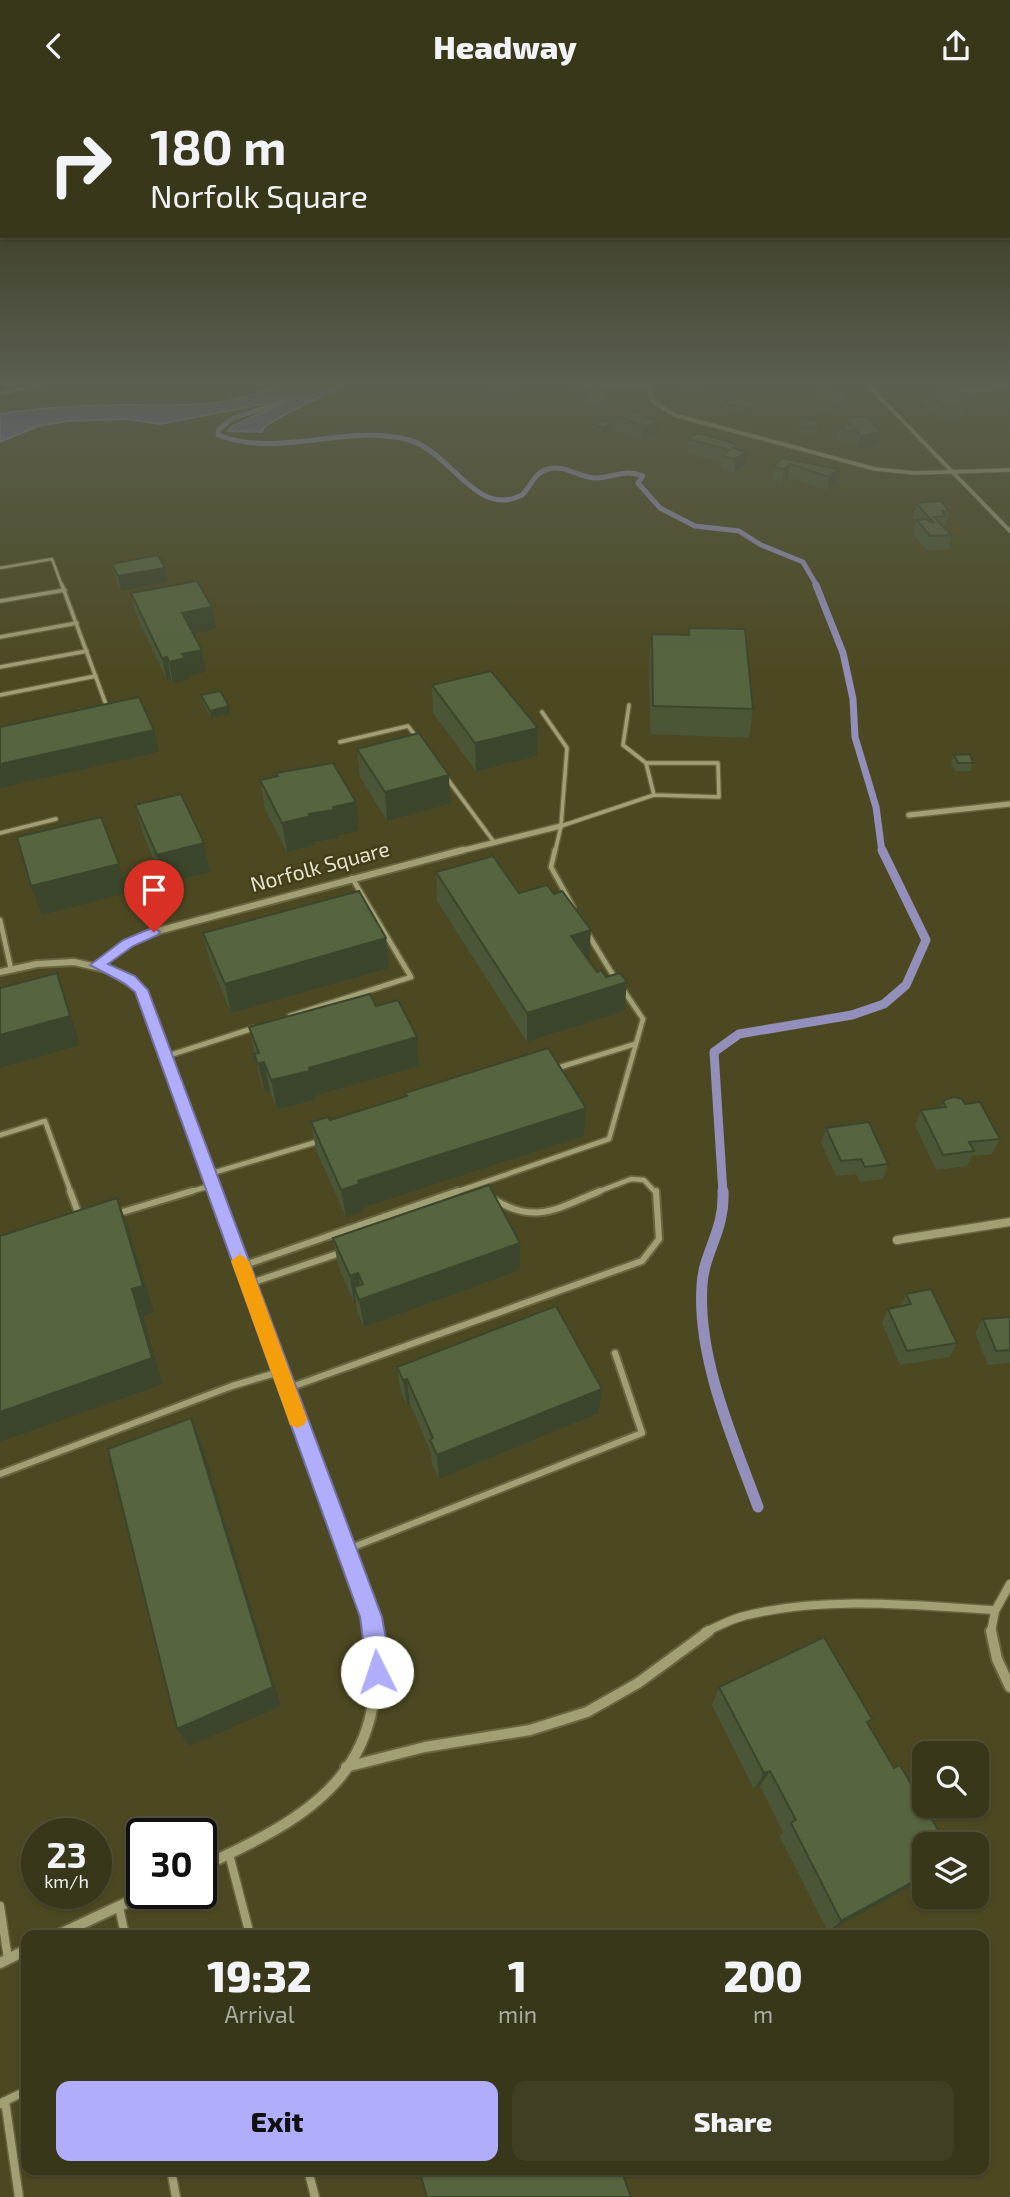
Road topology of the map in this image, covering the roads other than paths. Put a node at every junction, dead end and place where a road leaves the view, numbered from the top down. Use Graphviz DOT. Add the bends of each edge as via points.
graph roads {
  1 [pos="959,478"];
  2 [pos="1010,531"];
  3 [pos="0,568"];
  4 [pos="65,590"];
  5 [pos="0,601"];
  6 [pos="77,623"];
  7 [pos="0,637"];
  8 [pos="87,651"];
  9 [pos="0,667"];
  10 [pos="96,676"];
  11 [pos="0,695"];
  12 [pos="629,705"];
  13 [pos="542,712"];
  14 [pos="109,713"];
  15 [pos="340,742"];
  16 [pos="424,747"];
  17 [pos="646,763"];
  18 [pos="439,768"];
  19 [pos="654,795"];
  20 [pos="1010,804"];
  21 [pos="909,815"];
  22 [pos="56,819"];
  23 [pos="561,826"];
  24 [pos="0,832"];
  25 [pos="494,842"];
  26 [pos="352,878"];
  27 [pos="577,915"];
  28 [pos="0,920"];
  29 [pos="584,926"];
  30 [pos="97,965"];
  31 [pos="11,969"];
  32 [pos="0,972"];
  33 [pos="283,1019"];
  34 [pos="257,1027"];
  35 [pos="635,1044"];
  36 [pos="167,1056"];
  37 [pos="542,1073"];
  38 [pos="0,1135"];
  39 [pos="329,1138"];
  40 [pos="209,1174"];
  41 [pos="213,1185"];
  42 [pos="482,1205"];
  43 [pos="108,1216"];
  44 [pos="1010,1222"];
  45 [pos="82,1224"];
  46 [pos="897,1240"];
  47 [pos="352,1249"];
  48 [pos="242,1266"];
  49 [pos="248,1284"];
  50 [pos="615,1353"];
  51 [pos="279,1372"];
  52 [pos="286,1389"];
  53 [pos="0,1474"];
  54 [pos="346,1550"];
  55 [pos="1010,1584"];
  56 [pos="992,1610"];
  57 [pos="1010,1687"];
  58 [pos="346,1767"];
  59 [pos="229,1854"];
  60 [pos="217,1860"];
  61 [pos="126,1904"];
  62 [pos="0,1906"];
  63 [pos="119,1907"];
  64 [pos="69,1930"];
  65 [pos="124,1930"];
  66 [pos="249,1930"];
  67 [pos="21,1952"];
  68 [pos="4,1961"];
  69 [pos="21,2094"];
  70 [pos="3,2103"];
  71 [pos="172,2175"];
  72 [pos="309,2175"];
  73 [pos="19,2197"];
  74 [pos="177,2197"];
  75 [pos="315,2197"];
  1 -- 2 [label="street"];
  3 -- 4 [label="lane" via="52,559"];
  4 -- 5 [label="lane"];
  4 -- 6 [label="lane"];
  6 -- 7 [label="lane"];
  6 -- 8 [label="lane"];
  8 -- 9 [label="lane"];
  8 -- 10 [label="lane"];
  10 -- 11 [label="lane"];
  10 -- 14 [label="lane"];
  12 -- 17 [label="lane" via="623,745"];
  13 -- 23 [label="lane" via="567,748"];
  15 -- 16 [label="lane" via="408,726"];
  17 -- 19 [label="lane"];
  17 -- 19 [label="lane" via="718,763 719,797"];
  18 -- 25 [label="lane"];
  19 -- 23 [label="lane"];
  20 -- 21 [label="street"];
  22 -- 24 [label="lane"];
  23 -- 25 [label="street, Norfolk Square"];
  23 -- 27 [label="lane" via="551,867"];
  25 -- 26 [label="street, Norfolk Square"];
  26 -- 30 [label="street, Norfolk Square" via="154,932 128,943"];
  26 -- 33 [label="lane" via="411,977"];
  28 -- 31 [label="lane"];
  29 -- 35 [label="lane" via="643,1019"];
  30 -- 31 [label="street" via="45,962"];
  30 -- 36 [label="street" via="130,979 141,990"];
  31 -- 32 [label="street"];
  34 -- 36 [label="lane"];
  35 -- 37 [label="lane"];
  35 -- 48 [label="lane" via="609,1139"];
  36 -- 40 [label="street"];
  38 -- 45 [label="lane" via="45,1121"];
  39 -- 40 [label="lane"];
  40 -- 41 [label="street"];
  41 -- 43 [label="lane"];
  41 -- 48 [label="street"];
  42 -- 52 [label="lane" via="495,1200 517,1213 545,1213 631,1179 644,1180 656,1190 659,1239 642,1261"];
  44 -- 46 [label="street"];
  47 -- 49 [label="lane"];
  48 -- 49 [label="street"];
  49 -- 51 [label="street"];
  50 -- 54 [label="lane" via="642,1433"];
  51 -- 52 [label="street"];
  51 -- 53 [label="lane"];
  52 -- 54 [label="street"];
  54 -- 58 [label="street" via="371,1617 378,1655 369,1722"];
  55 -- 56 [label="street"];
  56 -- 57 [label="street" via="990,1640"];
  56 -- 58 [label="street" via="888,1603 743,1616 701,1634 638,1682 587,1711 530,1730 425,1747"];
  58 -- 59 [label="street" via="327,1792 292,1822"];
  59 -- 60 [label="street"];
  59 -- 66 [label="lane"];
  61 -- 63 [label="street"];
  62 -- 68 [label="lane"];
  63 -- 64 [label="street"];
  63 -- 65 [label="lane"];
  67 -- 68 [label="street"];
  69 -- 70 [label="lane"];
  70 -- 73 [label="lane"];
  71 -- 74 [label="lane"];
  72 -- 75 [label="lane"];
}
